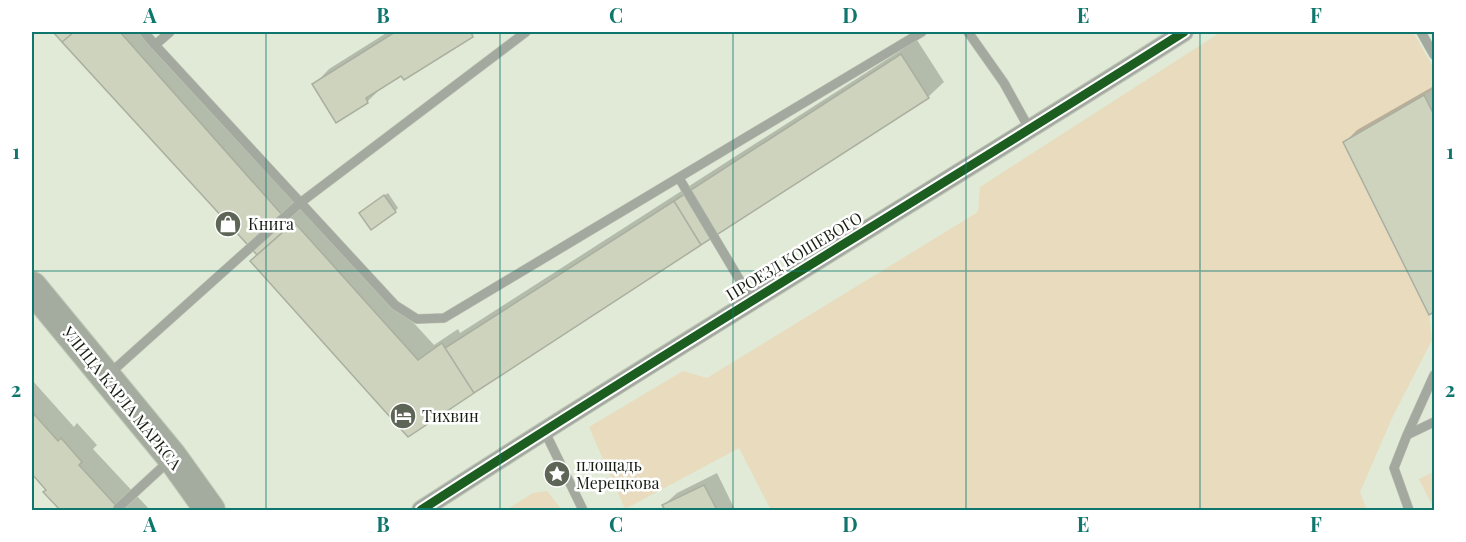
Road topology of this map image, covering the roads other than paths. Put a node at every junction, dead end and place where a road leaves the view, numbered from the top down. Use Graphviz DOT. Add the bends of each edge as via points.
graph roads {
  1 [pos="144,32"];
  2 [pos="170,32"];
  3 [pos="526,32"];
  4 [pos="922,32"];
  5 [pos="968,32"];
  6 [pos="1184,32"];
  7 [pos="1421,32"];
  8 [pos="155,45"];
  9 [pos="1434,55"];
  10 [pos="1030,130"];
  11 [pos="679,178"];
  12 [pos="300,202"];
  13 [pos="32,287"];
  14 [pos="751,299"];
  15 [pos="1434,375"];
  16 [pos="106,376"];
  17 [pos="1434,422"];
  18 [pos="544,430"];
  19 [pos="1407,435"];
  20 [pos="172,458"];
  21 [pos="118,508"];
  22 [pos="210,510"];
  23 [pos="421,510"];
  24 [pos="583,510"];
  25 [pos="1409,510"];
  1 -- 8 [label="lane"];
  2 -- 8 [label="lane"];
  3 -- 12 [label="lane"];
  4 -- 11 [label="lane"];
  5 -- 10 [label="lane" via="1004,83"];
  6 -- 10 [label="street, ПРОЕЗД КОШЕВОГО"];
  7 -- 9 [label="lane"];
  8 -- 12 [label="lane"];
  10 -- 14 [label="street, ПРОЕЗД КОШЕВОГО"];
  11 -- 12 [label="lane" via="444,318 417,319 395,305"];
  11 -- 14 [label="lane"];
  12 -- 16 [label="lane"];
  13 -- 16 [label="main road, УЛИЦА КАРЛА МАРКСА"];
  14 -- 18 [label="street, ПРОЕЗД КОШЕВОГО"];
  15 -- 19 [label="lane"];
  16 -- 20 [label="main road, УЛИЦА КАРЛА МАРКСА"];
  17 -- 19 [label="lane"];
  18 -- 23 [label="street, ПРОЕЗД КОШЕВОГО"];
  18 -- 24 [label="lane"];
  19 -- 25 [label="lane" via="1394,468"];
  20 -- 21 [label="lane"];
  20 -- 22 [label="main road, УЛИЦА КАРЛА МАРКСА"];
}
